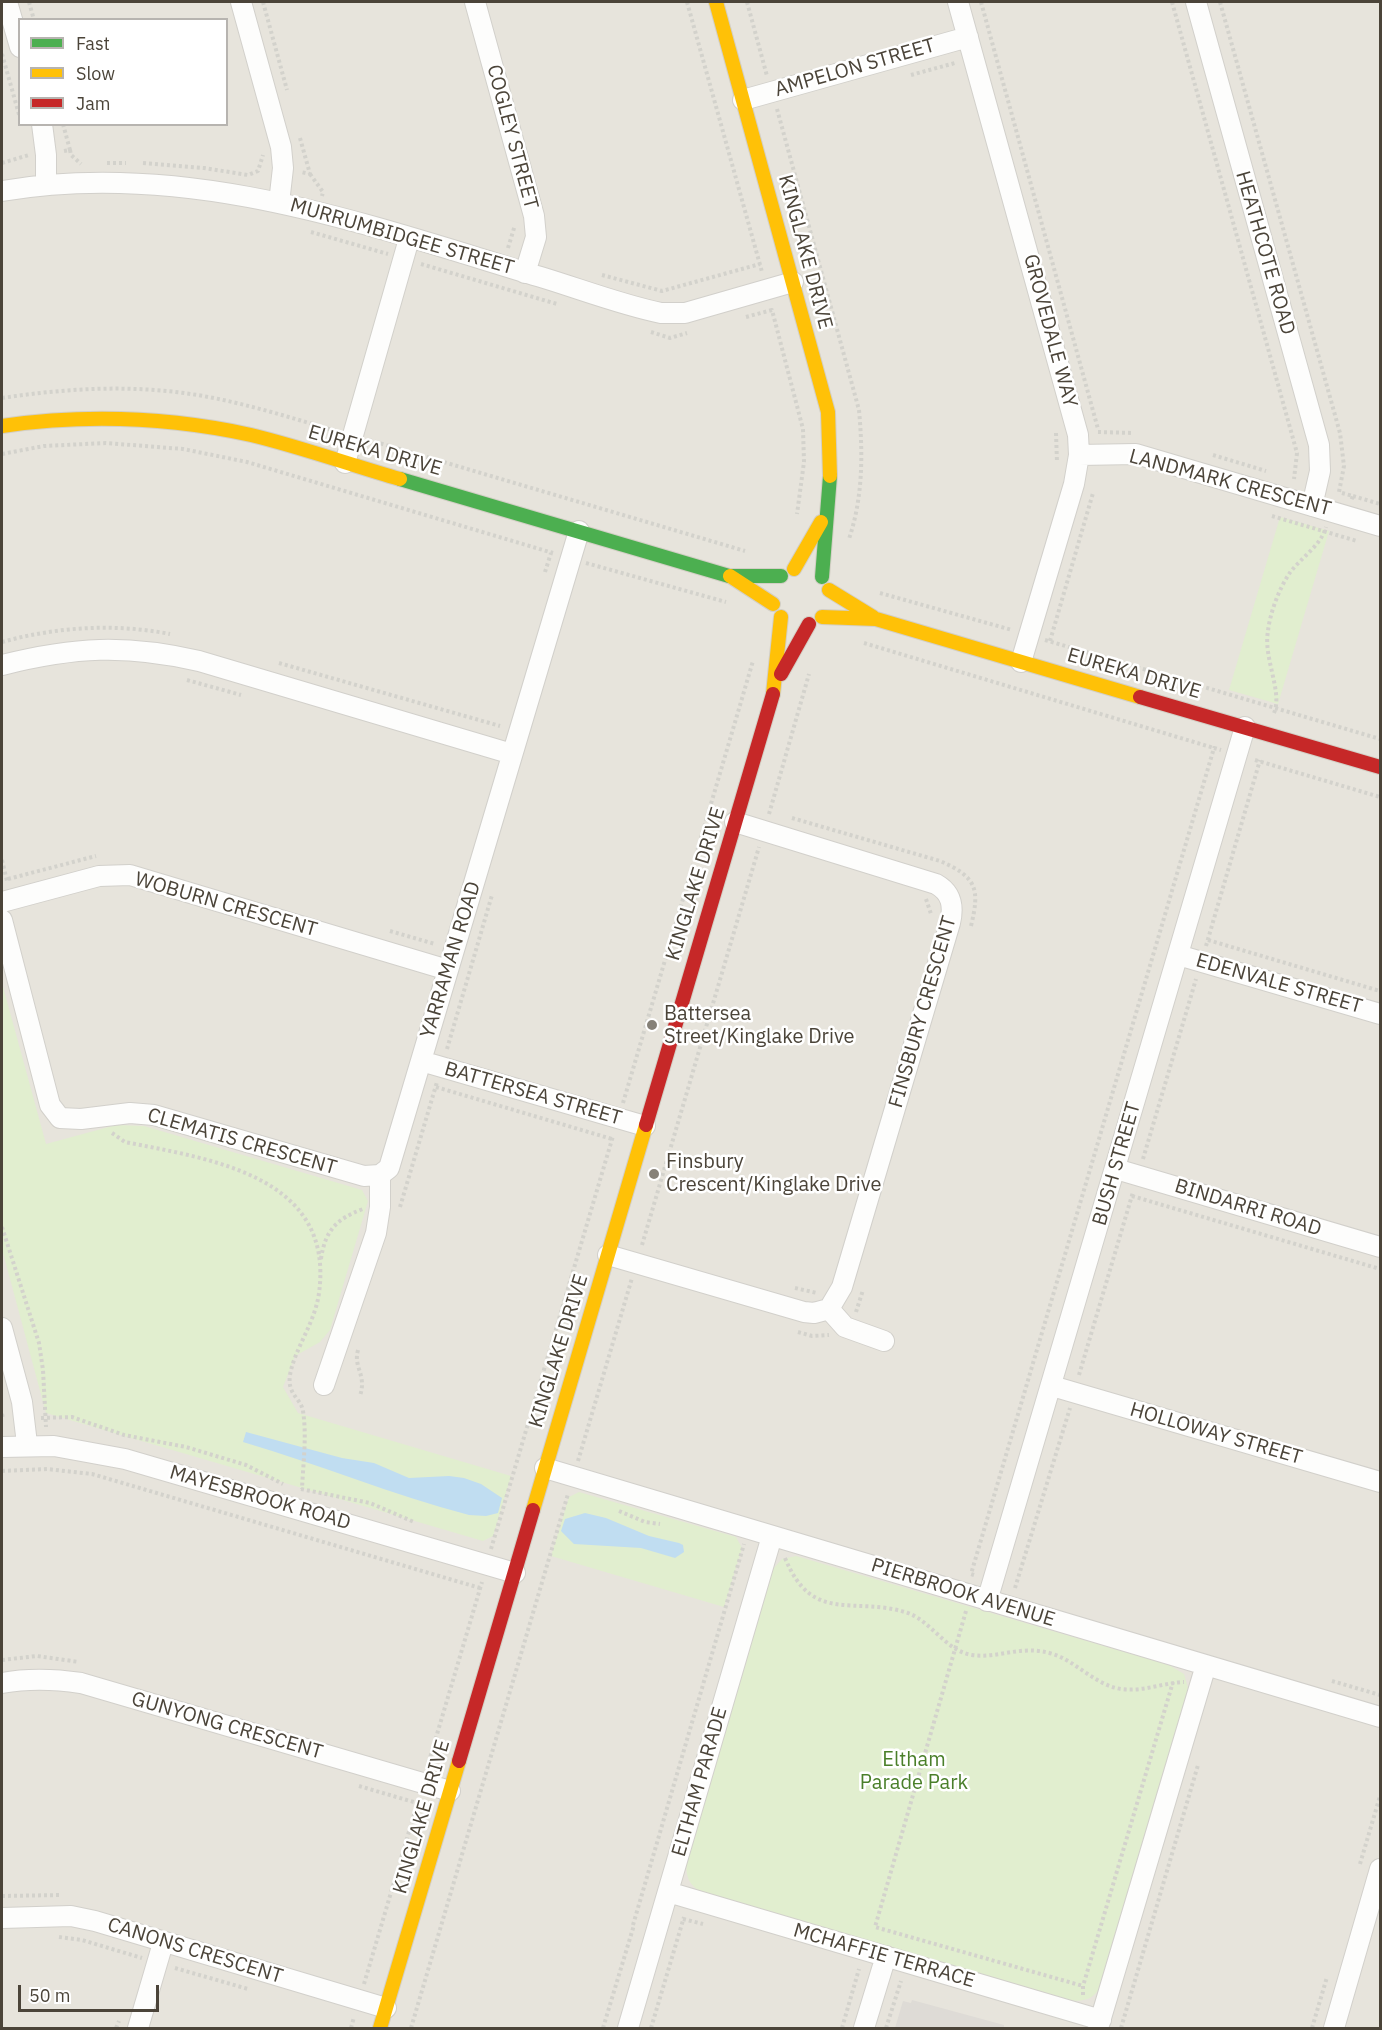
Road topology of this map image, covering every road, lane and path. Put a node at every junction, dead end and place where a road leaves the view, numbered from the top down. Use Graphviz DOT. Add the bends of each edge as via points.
graph roads {
  1 [pos="7,2"];
  2 [pos="29,2"];
  3 [pos="241,2"];
  4 [pos="475,2"];
  5 [pos="687,2"];
  6 [pos="716,2"];
  7 [pos="958,2"];
  8 [pos="1172,2"];
  9 [pos="1196,2"];
  10 [pos="1220,2"];
  11 [pos="33,18"];
  12 [pos="958,39"];
  13 [pos="18,40"];
  14 [pos="2,54"];
  15 [pos="958,74"];
  16 [pos="743,100"];
  17 [pos="18,111"];
  18 [pos="42,126"];
  19 [pos="64,126"];
  20 [pos="260,144"];
  21 [pos="70,150"];
  22 [pos="46,155"];
  23 [pos="2,163"];
  24 [pos="102,163"];
  25 [pos="90,164"];
  26 [pos="46,185"];
  27 [pos="2,191"];
  28 [pos="279,202"];
  29 [pos="302,230"];
  30 [pos="409,239"];
  31 [pos="403,258"];
  32 [pos="525,273"];
  33 [pos="793,282"];
  34 [pos="767,290"];
  35 [pos="562,306"];
  36 [pos="772,310"];
  37 [pos="738,319"];
  38 [pos="649,332"];
  39 [pos="693,332"];
  40 [pos="2,426"];
  41 [pos="1056,432"];
  42 [pos="2,454"];
  43 [pos="1079,455"];
  44 [pos="345,463"];
  45 [pos="1055,471"];
  46 [pos="1294,479"];
  47 [pos="1339,492"];
  48 [pos="1353,496"];
  49 [pos="1380,504"];
  50 [pos="1312,506"];
  51 [pos="1340,513"];
  52 [pos="1267,515"];
  53 [pos="797,516"];
  54 [pos="824,517"];
  55 [pos="1380,526"];
  56 [pos="579,531"];
  57 [pos="1325,532"];
  58 [pos="1358,541"];
  59 [pos="550,552"];
  60 [pos="571,559"];
  61 [pos="787,573"];
  62 [pos="544,574"];
  63 [pos="729,576"];
  64 [pos="822,577"];
  65 [pos="829,590"];
  66 [pos="873,590"];
  67 [pos="731,604"];
  68 [pos="773,604"];
  69 [pos="781,617"];
  70 [pos="1013,618"];
  71 [pos="876,619"];
  72 [pos="816,621"];
  73 [pos="1010,630"];
  74 [pos="173,635"];
  75 [pos="1030,635"];
  76 [pos="857,641"];
  77 [pos="2,642"];
  78 [pos="267,660"];
  79 [pos="753,660"];
  80 [pos="1021,662"];
  81 [pos="2,665"];
  82 [pos="812,667"];
  83 [pos="184,679"];
  84 [pos="776,684"];
  85 [pos="242,696"];
  86 [pos="1276,709"];
  87 [pos="503,717"];
  88 [pos="1245,727"];
  89 [pos="1266,734"];
  90 [pos="1380,740"];
  91 [pos="1214,748"];
  92 [pos="512,754"];
  93 [pos="1236,754"];
  94 [pos="1260,762"];
  95 [pos="1380,767"];
  96 [pos="1380,797"];
  97 [pos="770,811"];
  98 [pos="735,822"];
  99 [pos="764,830"];
  100 [pos="758,850"];
  101 [pos="769,853"];
  102 [pos="915,896"];
  103 [pos="2,902"];
  104 [pos="2,920"];
  105 [pos="928,924"];
  106 [pos="438,933"];
  107 [pos="968,936"];
  108 [pos="1208,940"];
  109 [pos="1178,955"];
  110 [pos="439,967"];
  111 [pos="1380,991"];
  112 [pos="1380,1014"];
  113 [pos="421,1061"];
  114 [pos="436,1087"];
  115 [pos="105,1116"];
  116 [pos="618,1118"];
  117 [pos="645,1126"];
  118 [pos="612,1139"];
  119 [pos="1116,1169"];
  120 [pos="380,1175"];
  121 [pos="1132,1196"];
  122 [pos="380,1202"];
  123 [pos="2,1228"];
  124 [pos="642,1244"];
  125 [pos="653,1247"];
  126 [pos="1380,1247"];
  127 [pos="608,1255"];
  128 [pos="320,1263"];
  129 [pos="1380,1269"];
  130 [pos="634,1273"];
  131 [pos="866,1278"];
  132 [pos="822,1283"];
  133 [pos="642,1285"];
  134 [pos="785,1285"];
  135 [pos="829,1309"];
  136 [pos="845,1327"];
  137 [pos="2,1328"];
  138 [pos="790,1329"];
  139 [pos="884,1341"];
  140 [pos="324,1385"];
  141 [pos="1052,1386"];
  142 [pos="2,1414"];
  143 [pos="2,1418"];
  144 [pos="25,1418"];
  145 [pos="46,1418"];
  146 [pos="37,1445"];
  147 [pos="2,1447"];
  148 [pos="545,1468"];
  149 [pos="2,1471"];
  150 [pos="573,1477"];
  151 [pos="1380,1482"];
  152 [pos="286,1486"];
  153 [pos="294,1487"];
  154 [pos="302,1489"];
  155 [pos="567,1497"];
  156 [pos="578,1498"];
  157 [pos="617,1510"];
  158 [pos="418,1524"];
  159 [pos="670,1525"];
  160 [pos="482,1542"];
  161 [pos="736,1543"];
  162 [pos="770,1543"];
  163 [pos="493,1544"];
  164 [pos="744,1544"];
  165 [pos="487,1565"];
  166 [pos="515,1573"];
  167 [pos="993,1581"];
  168 [pos="480,1588"];
  169 [pos="1022,1589"];
  170 [pos="979,1598"];
  171 [pos="956,1648"];
  172 [pos="1206,1665"];
  173 [pos="1324,1678"];
  174 [pos="1173,1682"];
  175 [pos="2,1683"];
  176 [pos="1201,1684"];
  177 [pos="1380,1695"];
  178 [pos="1380,1717"];
  179 [pos="1200,1757"];
  180 [pos="349,1783"];
  181 [pos="450,1791"];
  182 [pos="417,1803"];
  183 [pos="1380,1869"];
  184 [pos="668,1892"];
  185 [pos="689,1899"];
  186 [pos="2,1918"];
  187 [pos="633,1924"];
  188 [pos="54,1936"];
  189 [pos="163,1943"];
  190 [pos="886,1956"];
  191 [pos="157,1963"];
  192 [pos="859,1969"];
  193 [pos="900,1981"];
  194 [pos="1083,1986"];
  195 [pos="254,1990"];
  196 [pos="386,2007"];
  197 [pos="342,2016"];
  198 [pos="354,2019"];
  199 [pos="1094,2021"];
  200 [pos="138,2028"];
  201 [pos="380,2028"];
  202 [pos="411,2028"];
  203 [pos="628,2028"];
  204 [pos="651,2028"];
  205 [pos="842,2028"];
  206 [pos="864,2028"];
  207 [pos="886,2028"];
  208 [pos="1120,2028"];
  209 [pos="1334,2028"];
  1 -- 13 [label="street"];
  2 -- 11 [label="path"];
  3 -- 28 [label="street" via="281,147"];
  4 -- 32 [label="street, COGLEY STREET" via="534,216 536,237"];
  5 -- 34 [label="path"];
  6 -- 16 [label="street, KINGLAKE DRIVE"];
  7 -- 12 [label="street, GROVEDALE WAY"];
  8 -- 46 [label="path" via="1297,453"];
  9 -- 50 [label="street, HEATHCOTE ROAD" via="1319,445 1320,471"];
  10 -- 47 [label="path" via="1340,433 1344,466"];
  12 -- 15 [label="path"];
  12 -- 16 [label="street, AMPELON STREET"];
  12 -- 43 [label="street, GROVEDALE WAY" via="1072,407"];
  14 -- 17 [label="path"];
  16 -- 33 [label="street, KINGLAKE DRIVE"];
  18 -- 22 [label="street"];
  19 -- 21 [label="path"];
  20 -- 24 [label="path" via="263,155 258,171 248,175 204,168"];
  21 -- 22 [label="path"];
  21 -- 25 [label="path" via="82,165"];
  22 -- 23 [label="path"];
  22 -- 26 [label="street"];
  26 -- 27 [label="street, MURRUMBIDGEE STREET"];
  26 -- 28 [label="street, MURRUMBIDGEE STREET" via="157,184"];
  28 -- 30 [label="street, MURRUMBIDGEE STREET"];
  29 -- 31 [label="path"];
  30 -- 31 [label="street"];
  30 -- 32 [label="street, MURRUMBIDGEE STREET"];
  31 -- 35 [label="path"];
  31 -- 44 [label="street"];
  32 -- 34 [label="street, MURRUMBIDGEE STREET" via="670,314"];
  33 -- 34 [label="street, MURRUMBIDGEE STREET"];
  33 -- 54 [label="street, KINGLAKE DRIVE" via="831,428 832,460"];
  34 -- 36 [label="path"];
  36 -- 37 [label="path"];
  36 -- 53 [label="path" via="803,429 804,462"];
  38 -- 39 [label="path" via="670,338"];
  40 -- 44 [label="street, EUREKA DRIVE" via="78,417 147,418 226,429"];
  41 -- 45 [label="path"];
  42 -- 59 [label="path" via="44,446 106,443 183,449 247,462"];
  43 -- 50 [label="street, LANDMARK CRESCENT" via="1136,454"];
  43 -- 75 [label="street, GROVEDALE WAY"];
  44 -- 56 [label="street, EUREKA DRIVE"];
  48 -- 49 [label="path"];
  50 -- 51 [label="street, LANDMARK CRESCENT"];
  51 -- 55 [label="street, LANDMARK CRESCENT"];
  51 -- 57 [label="path" via="1327,522"];
  52 -- 57 [label="path"];
  54 -- 61 [label="street, KINGLAKE DRIVE"];
  54 -- 64 [label="street, KINGLAKE DRIVE"];
  56 -- 60 [label="street, YARRAMAN ROAD"];
  56 -- 63 [label="street, EUREKA DRIVE"];
  57 -- 58 [label="path"];
  57 -- 86 [label="path" via="1289,574 1268,629 1266,655 1276,692"];
  59 -- 60 [label="path"];
  59 -- 62 [label="path"];
  60 -- 67 [label="path"];
  60 -- 92 [label="street, YARRAMAN ROAD"];
  61 -- 63 [label="street, EUREKA DRIVE"];
  61 -- 64 [label="street" via="809,569"];
  61 -- 68 [label="street" via="773,589"];
  63 -- 68 [label="street, EUREKA DRIVE"];
  64 -- 65 [label="street"];
  65 -- 71 [label="street, EUREKA DRIVE"];
  65 -- 72 [label="street" via="830,600"];
  66 -- 73 [label="path"];
  68 -- 69 [label="street"];
  69 -- 72 [label="street" via="794,625"];
  69 -- 84 [label="street, KINGLAKE DRIVE"];
  70 -- 73 [label="path"];
  71 -- 72 [label="street, EUREKA DRIVE"];
  71 -- 80 [label="street, EUREKA DRIVE"];
  72 -- 84 [label="street, KINGLAKE DRIVE"];
  73 -- 75 [label="path"];
  74 -- 77 [label="path" via="106,627 69,629"];
  75 -- 80 [label="street, GROVEDALE WAY"];
  75 -- 86 [label="path"];
  76 -- 91 [label="path"];
  78 -- 87 [label="path" via="500,728"];
  79 -- 116 [label="path"];
  80 -- 88 [label="street, EUREKA DRIVE"];
  81 -- 92 [label="street" via="48,653 104,648 159,652 199,660"];
  82 -- 97 [label="path"];
  83 -- 85 [label="path"];
  84 -- 98 [label="street, KINGLAKE DRIVE"];
  86 -- 89 [label="path"];
  86 -- 90 [label="path"];
  88 -- 89 [label="street, EUREKA DRIVE"];
  88 -- 93 [label="street, BUSH STREET"];
  89 -- 94 [label="path"];
  89 -- 95 [label="street, EUREKA DRIVE"];
  91 -- 93 [label="path"];
  91 -- 167 [label="path" via="971,1574"];
  92 -- 110 [label="street, YARRAMAN ROAD"];
  93 -- 94 [label="path"];
  93 -- 109 [label="street, BUSH STREET"];
  94 -- 96 [label="path"];
  97 -- 99 [label="path"];
  97 -- 107 [label="path" via="961,870 976,895"];
  98 -- 99 [label="street, FINSBURY CRESCENT"];
  98 -- 117 [label="street, KINGLAKE DRIVE"];
  99 -- 100 [label="path"];
  99 -- 135 [label="street, FINSBURY CRESCENT" via="928,880 948,892 952,906 842,1287"];
  100 -- 101 [label="path"];
  100 -- 124 [label="path"];
  102 -- 105 [label="path" via="926,899 932,913"];
  103 -- 110 [label="street, WOBURN CRESCENT" via="99,876 130,875"];
  104 -- 115 [label="street, CLEMATIS CRESCENT" via="50,1105 60,1118 69,1120"];
  106 -- 110 [label="path"];
  108 -- 111 [label="path"];
  109 -- 112 [label="street, EDENVALE STREET"];
  109 -- 119 [label="street, BUSH STREET"];
  110 -- 113 [label="street, YARRAMAN ROAD"];
  113 -- 116 [label="street, BATTERSEA STREET"];
  113 -- 120 [label="street, YARRAMAN ROAD" via="389,1168"];
  114 -- 118 [label="path"];
  115 -- 120 [label="street, CLEMATIS CRESCENT" via="154,1115 364,1176"];
  115 -- 128 [label="path" via="112,1133 125,1142 215,1160 251,1174 277,1190 304,1217 313,1233"];
  116 -- 117 [label="street, BATTERSEA STREET"];
  116 -- 118 [label="path"];
  117 -- 127 [label="street, KINGLAKE DRIVE"];
  118 -- 163 [label="path"];
  119 -- 126 [label="street, BINDARRI ROAD"];
  119 -- 141 [label="street, BUSH STREET"];
  120 -- 122 [label="street, YARRAMAN ROAD"];
  121 -- 129 [label="path"];
  122 -- 128 [label="path" via="333,1225 327,1233"];
  122 -- 140 [label="street, YARRAMAN ROAD" via="376,1233"];
  123 -- 145 [label="path" via="39,1343"];
  124 -- 125 [label="path"];
  124 -- 130 [label="path"];
  127 -- 130 [label="street"];
  127 -- 148 [label="street, KINGLAKE DRIVE"];
  128 -- 154 [label="path" via="319,1295 290,1373 292,1394 303,1409"];
  130 -- 133 [label="path"];
  130 -- 135 [label="street" via="804,1312"];
  130 -- 150 [label="path"];
  131 -- 136 [label="path" via="856,1313"];
  132 -- 134 [label="path" via="819,1293"];
  135 -- 136 [label="street"];
  136 -- 138 [label="path" via="820,1336"];
  136 -- 139 [label="street"];
  137 -- 144 [label="street"];
  141 -- 151 [label="street, HOLLOWAY STREET"];
  141 -- 167 [label="street, BUSH STREET"];
  142 -- 143 [label="path"];
  144 -- 145 [label="path"];
  144 -- 146 [label="street"];
  145 -- 146 [label="path"];
  145 -- 152 [label="path" via="87,1421 124,1435 229,1459"];
  146 -- 147 [label="street, MAYESBROOK ROAD"];
  146 -- 165 [label="street, MAYESBROOK ROAD" via="83,1449 124,1459"];
  148 -- 150 [label="street, PIERBROOK AVENUE"];
  148 -- 166 [label="street, KINGLAKE DRIVE"];
  149 -- 168 [label="path" via="47,1469 92,1474"];
  150 -- 155 [label="path"];
  150 -- 162 [label="street, PIERBROOK AVENUE"];
  153 -- 154 [label="path"];
  154 -- 158 [label="path" via="370,1503"];
  155 -- 156 [label="path"];
  155 -- 202 [label="path"];
  157 -- 159 [label="path" via="645,1522"];
  160 -- 163 [label="path"];
  161 -- 164 [label="path"];
  162 -- 164 [label="path"];
  162 -- 170 [label="street, PIERBROOK AVENUE"];
  162 -- 171 [label="path" via="785,1557 804,1591 818,1599 837,1605 908,1613"];
  162 -- 184 [label="street, ELTHAM PARADE"];
  163 -- 165 [label="path"];
  164 -- 187 [label="path"];
  165 -- 166 [label="street, MAYESBROOK ROAD"];
  166 -- 181 [label="street, KINGLAKE DRIVE"];
  167 -- 169 [label="path"];
  167 -- 170 [label="street, BUSH STREET"];
  170 -- 171 [label="path"];
  170 -- 172 [label="street, PIERBROOK AVENUE"];
  171 -- 174 [label="path" via="973,1655 1016,1649 1053,1654 1118,1688 1137,1690"];
  171 -- 194 [label="path" via="875,1927"];
  172 -- 176 [label="street"];
  172 -- 178 [label="street, PIERBROOK AVENUE"];
  173 -- 177 [label="path"];
  174 -- 176 [label="path"];
  174 -- 194 [label="path"];
  175 -- 181 [label="street, GUNYONG CRESCENT" via="42,1679 81,1683"];
  176 -- 199 [label="street"];
  179 -- 208 [label="path"];
  180 -- 182 [label="path"];
  181 -- 196 [label="street, KINGLAKE DRIVE"];
  183 -- 209 [label="street"];
  184 -- 185 [label="street, MCHAFFIE TERRACE"];
  184 -- 203 [label="street, ELTHAM PARADE"];
  185 -- 190 [label="street, MCHAFFIE TERRACE"];
  185 -- 204 [label="path"];
  186 -- 189 [label="street, CANONS CRESCENT" via="71,1916"];
  188 -- 191 [label="path" via="82,1940"];
  189 -- 191 [label="street"];
  189 -- 196 [label="street, CANONS CRESCENT"];
  190 -- 199 [label="street, MCHAFFIE TERRACE"];
  190 -- 206 [label="street"];
  191 -- 195 [label="path"];
  191 -- 200 [label="street"];
  192 -- 205 [label="path"];
  193 -- 207 [label="path"];
  194 -- 199 [label="path"];
  196 -- 201 [label="street, KINGLAKE DRIVE"];
  197 -- 198 [label="path"];
}
